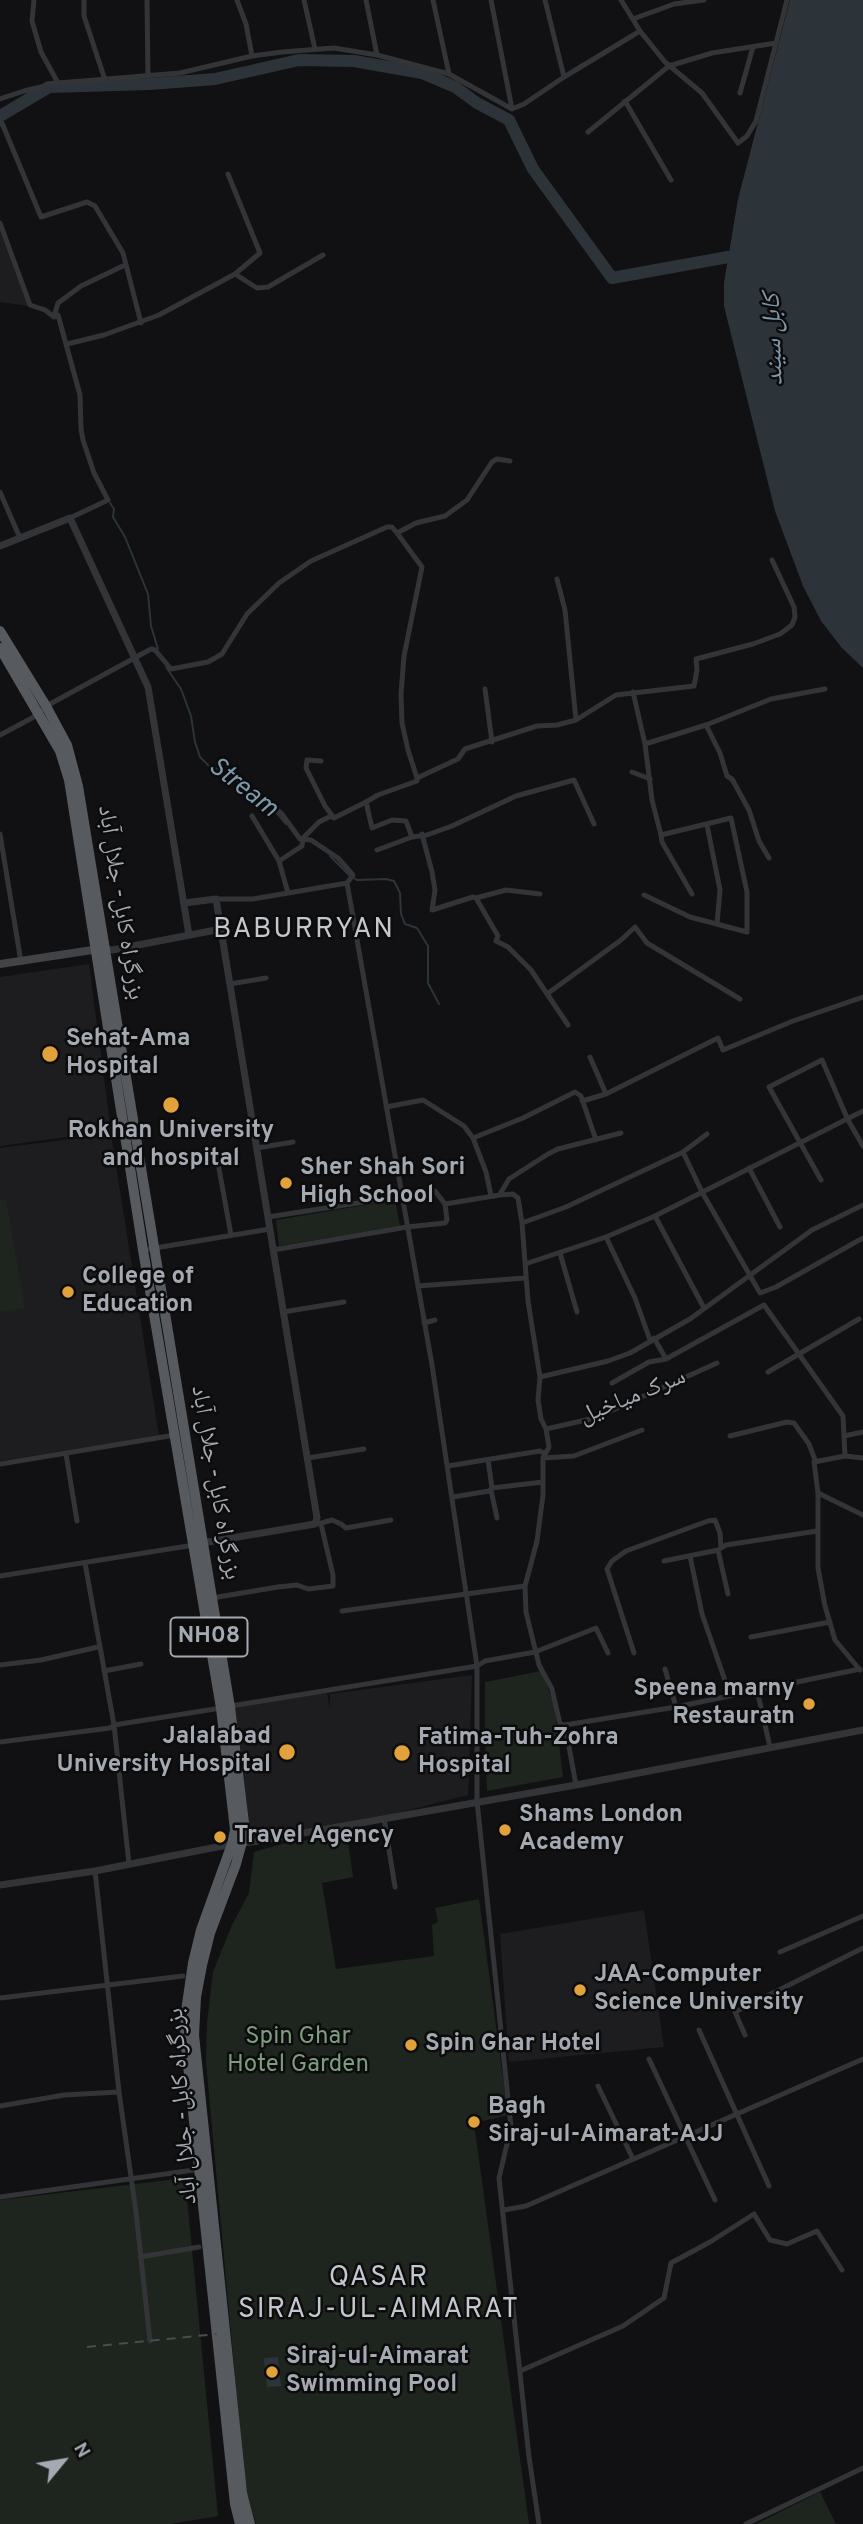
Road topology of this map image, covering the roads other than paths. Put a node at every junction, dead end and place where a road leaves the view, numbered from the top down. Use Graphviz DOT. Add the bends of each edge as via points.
graph roads {
  1 [pos="34,0"];
  2 [pos="84,0"];
  3 [pos="146,0"];
  4 [pos="237,0"];
  5 [pos="304,0"];
  6 [pos="366,0"];
  7 [pos="433,0"];
  8 [pos="491,0"];
  9 [pos="545,0"];
  10 [pos="621,0"];
  11 [pos="704,0"];
  12 [pos="787,0"];
  13 [pos="633,19"];
  14 [pos="640,31"];
  15 [pos="776,43"];
  16 [pos="753,47"];
  17 [pos="315,49"];
  18 [pos="377,55"];
  19 [pos="252,56"];
  20 [pos="669,66"];
  21 [pos="449,74"];
  22 [pos="148,76"];
  23 [pos="564,78"];
  24 [pos="105,80"];
  25 [pos="58,83"];
  26 [pos="740,93"];
  27 [pos="0,99"];
  28 [pos="625,101"];
  29 [pos="512,108"];
  30 [pos="0,124"];
  31 [pos="588,132"];
  32 [pos="228,174"];
  33 [pos="671,180"];
  34 [pos="0,223"];
  35 [pos="323,255"];
  36 [pos="125,265"];
  37 [pos="235,274"];
  38 [pos="54,317"];
  39 [pos="141,323"];
  40 [pos="67,344"];
  41 [pos="510,461"];
  42 [pos="0,492"];
  43 [pos="70,518"];
  44 [pos="397,533"];
  45 [pos="20,538"];
  46 [pos="0,546"];
  47 [pos="772,559"];
  48 [pos="556,579"];
  49 [pos="0,631"];
  50 [pos="0,648"];
  51 [pos="135,656"];
  52 [pos="485,689"];
  53 [pos="825,689"];
  54 [pos="633,692"];
  55 [pos="46,706"];
  56 [pos="38,714"];
  57 [pos="576,720"];
  58 [pos="706,725"];
  59 [pos="0,735"];
  60 [pos="492,742"];
  61 [pos="645,744"];
  62 [pos="321,761"];
  63 [pos="632,772"];
  64 [pos="417,778"];
  65 [pos="650,779"];
  66 [pos="263,798"];
  67 [pos="366,803"];
  68 [pos="252,816"];
  69 [pos="334,818"];
  70 [pos="594,824"];
  71 [pos="707,825"];
  72 [pos="0,834"];
  73 [pos="422,834"];
  74 [pos="661,835"];
  75 [pos="412,837"];
  76 [pos="303,838"];
  77 [pos="377,850"];
  78 [pos="769,858"];
  79 [pos="279,861"];
  80 [pos="350,879"];
  81 [pos="288,893"];
  82 [pos="540,894"];
  83 [pos="692,894"];
  84 [pos="643,895"];
  85 [pos="477,898"];
  86 [pos="216,899"];
  87 [pos="184,903"];
  88 [pos="717,925"];
  89 [pos="221,929"];
  90 [pos="189,935"];
  91 [pos="100,949"];
  92 [pos="21,962"];
  93 [pos="0,964"];
  94 [pos="266,978"];
  95 [pos="230,984"];
  96 [pos="547,993"];
  97 [pos="863,997"];
  98 [pos="740,999"];
  99 [pos="568,1025"];
  100 [pos="590,1057"];
  101 [pos="606,1094"];
  102 [pos="582,1101"];
  103 [pos="386,1107"];
  104 [pos="863,1111"];
  105 [pos="848,1120"];
  106 [pos="621,1133"];
  107 [pos="707,1133"];
  108 [pos="473,1138"];
  109 [pos="596,1140"];
  110 [pos="293,1142"];
  111 [pos="799,1144"];
  112 [pos="863,1146"];
  113 [pos="257,1147"];
  114 [pos="683,1152"];
  115 [pos="218,1163"];
  116 [pos="749,1168"];
  117 [pos="821,1180"];
  118 [pos="702,1192"];
  119 [pos="401,1195"];
  120 [pos="500,1195"];
  121 [pos="491,1196"];
  122 [pos="445,1204"];
  123 [pos="863,1205"];
  124 [pos="655,1216"];
  125 [pos="268,1217"];
  126 [pos="522,1223"];
  127 [pos="407,1227"];
  128 [pos="780,1227"];
  129 [pos="270,1229"];
  130 [pos="231,1236"];
  131 [pos="606,1237"];
  132 [pos="863,1238"];
  133 [pos="148,1249"];
  134 [pos="274,1250"];
  135 [pos="560,1253"];
  136 [pos="525,1264"];
  137 [pos="748,1275"];
  138 [pos="525,1278"];
  139 [pos="418,1286"];
  140 [pos="344,1302"];
  141 [pos="704,1308"];
  142 [pos="283,1312"];
  143 [pos="577,1312"];
  144 [pos="859,1319"];
  145 [pos="435,1320"];
  146 [pos="424,1323"];
  147 [pos="652,1339"];
  148 [pos="799,1354"];
  149 [pos="666,1359"];
  150 [pos="718,1363"];
  151 [pos="768,1372"];
  152 [pos="540,1377"];
  153 [pos="612,1383"];
  154 [pos="547,1429"];
  155 [pos="642,1430"];
  156 [pos="863,1432"];
  157 [pos="175,1435"];
  158 [pos="730,1436"];
  159 [pos="844,1436"];
  160 [pos="364,1449"];
  161 [pos="66,1454"];
  162 [pos="544,1455"];
  163 [pos="845,1456"];
  164 [pos="308,1458"];
  165 [pos="863,1458"];
  166 [pos="488,1460"];
  167 [pos="815,1460"];
  168 [pos="0,1464"];
  169 [pos="448,1466"];
  170 [pos="543,1482"];
  171 [pos="491,1489"];
  172 [pos="818,1493"];
  173 [pos="453,1497"];
  174 [pos="863,1515"];
  175 [pos="497,1518"];
  176 [pos="391,1520"];
  177 [pos="77,1521"];
  178 [pos="318,1524"];
  179 [pos="817,1531"];
  180 [pos="198,1544"];
  181 [pos="720,1548"];
  182 [pos="690,1556"];
  183 [pos="664,1561"];
  184 [pos="85,1563"];
  185 [pos="0,1576"];
  186 [pos="525,1586"];
  187 [pos="466,1593"];
  188 [pos="728,1594"];
  189 [pos="212,1598"];
  190 [pos="342,1611"];
  191 [pos="830,1622"];
  192 [pos="751,1636"];
  193 [pos="98,1647"];
  194 [pos="535,1652"];
  195 [pos="608,1653"];
  196 [pos="635,1653"];
  197 [pos="141,1664"];
  198 [pos="0,1665"];
  199 [pos="477,1667"];
  200 [pos="665,1669"];
  201 [pos="861,1670"];
  202 [pos="104,1671"];
  203 [pos="757,1690"];
  204 [pos="730,1695"];
  205 [pos="226,1707"];
  206 [pos="676,1707"];
  207 [pos="114,1725"];
  208 [pos="565,1726"];
  209 [pos="863,1730"];
  210 [pos="0,1742"];
  211 [pos="770,1747"];
  212 [pos="576,1785"];
  213 [pos="477,1801"];
  214 [pos="384,1818"];
  215 [pos="238,1843"];
  216 [pos="129,1864"];
  217 [pos="95,1871"];
  218 [pos="0,1885"];
  219 [pos="395,1887"];
  220 [pos="863,1916"];
  221 [pos="863,1948"];
  222 [pos="780,1952"];
  223 [pos="183,1976"];
  224 [pos="107,1985"];
  225 [pos="0,1998"];
  226 [pos="699,2029"];
  227 [pos="745,2035"];
  228 [pos="649,2059"];
  229 [pos="863,2059"];
  230 [pos="598,2086"];
  231 [pos="119,2092"];
  232 [pos="0,2106"];
  233 [pos="737,2113"];
  234 [pos="684,2137"];
  235 [pos="633,2159"];
  236 [pos="203,2169"];
  237 [pos="132,2178"];
  238 [pos="769,2186"];
  239 [pos="0,2197"];
  240 [pos="715,2200"];
  241 [pos="504,2210"];
  242 [pos="200,2247"];
  243 [pos="140,2258"];
  244 [pos="842,2270"];
  245 [pos="150,2341"];
  246 [pos="520,2371"];
  247 [pos="863,2468"];
  248 [pos="241,2524"];
  249 [pos="539,2524"];
  250 [pos="746,2524"];
  1 -- 25 [label="street" via="32,21 38,42"];
  2 -- 24 [label="street" via="84,16"];
  3 -- 22 [label="street"];
  4 -- 19 [label="street"];
  5 -- 17 [label="street"];
  6 -- 18 [label="street"];
  7 -- 21 [label="street"];
  8 -- 29 [label="street"];
  9 -- 23 [label="street"];
  10 -- 13 [label="street"];
  11 -- 13 [label="street" via="674,4"];
  12 -- 15 [label="street"];
  13 -- 14 [label="street"];
  14 -- 20 [label="street"];
  14 -- 23 [label="street"];
  15 -- 16 [label="street"];
  15 -- 20 [label="street" via="756,121 738,143 702,93"];
  16 -- 20 [label="street"];
  16 -- 26 [label="street"];
  17 -- 18 [label="street"];
  17 -- 19 [label="street"];
  18 -- 21 [label="street"];
  19 -- 22 [label="street"];
  20 -- 28 [label="street"];
  21 -- 29 [label="street"];
  22 -- 24 [label="street"];
  23 -- 29 [label="street"];
  24 -- 25 [label="street"];
  25 -- 27 [label="street"];
  28 -- 31 [label="street"];
  28 -- 33 [label="street"];
  30 -- 36 [label="street" via="40,215 87,202 95,206 123,253"];
  32 -- 37 [label="street" via="260,253"];
  34 -- 38 [label="street" via="30,305"];
  35 -- 37 [label="street" via="262,289"];
  36 -- 38 [label="street" via="81,286 58,303"];
  36 -- 39 [label="street"];
  37 -- 39 [label="street"];
  38 -- 40 [label="street" via="58,315"];
  39 -- 40 [label="street"];
  40 -- 43 [label="street" via="80,395 80,429 108,500"];
  41 -- 44 [label="street" via="492,462 467,500 446,516"];
  42 -- 45 [label="street"];
  43 -- 45 [label="street"];
  43 -- 51 [label="street"];
  44 -- 51 [label="street" via="387,527 311,561 279,583 247,614 222,653 208,663 172,669 153,649"];
  44 -- 64 [label="street" via="422,567 401,694 402,723"];
  45 -- 46 [label="street"];
  47 -- 54 [label="street" via="794,607 792,625 753,645 696,659 694,686"];
  48 -- 57 [label="street" via="565,610"];
  49 -- 55 [label="highway, بزرگراه کابل- جلال آباد / NH08"];
  50 -- 56 [label="highway, بزرگراه کابل- جلال آباد / NH08"];
  51 -- 55 [label="street"];
  51 -- 87 [label="street" via="151,700"];
  52 -- 60 [label="street"];
  53 -- 58 [label="street" via="771,699"];
  54 -- 57 [label="street" via="616,695"];
  54 -- 61 [label="street"];
  55 -- 56 [label="street"];
  55 -- 91 [label="highway, بزرگراه کابل- جلال آباد / NH08" via="72,756"];
  56 -- 59 [label="street"];
  56 -- 91 [label="highway, بزرگراه کابل- جلال آباد / NH08" via="60,751 69,780"];
  57 -- 60 [label="street" via="537,726"];
  58 -- 61 [label="street"];
  58 -- 78 [label="street"];
  60 -- 64 [label="street" via="465,749 460,758"];
  61 -- 65 [label="street"];
  62 -- 69 [label="street" via="307,760 306,768"];
  63 -- 65 [label="street"];
  64 -- 67 [label="street"];
  65 -- 74 [label="street"];
  66 -- 76 [label="street"];
  67 -- 69 [label="street"];
  67 -- 75 [label="street" via="372,828 392,820 406,821"];
  68 -- 79 [label="street"];
  69 -- 76 [label="street" via="319,822"];
  70 -- 73 [label="street" via="575,780 516,796 463,822"];
  71 -- 74 [label="street"];
  71 -- 88 [label="street" via="720,890"];
  71 -- 88 [label="street" via="731,818 747,891 747,932"];
  72 -- 92 [label="street"];
  73 -- 75 [label="street"];
  73 -- 85 [label="street" via="435,890 432,910"];
  74 -- 83 [label="street"];
  75 -- 77 [label="street"];
  76 -- 79 [label="street" via="302,846"];
  76 -- 80 [label="street" via="324,847"];
  79 -- 81 [label="street"];
  80 -- 81 [label="street"];
  80 -- 103 [label="street"];
  81 -- 86 [label="street"];
  82 -- 85 [label="street" via="506,890"];
  84 -- 88 [label="street"];
  85 -- 96 [label="street" via="498,936 496,941 523,962"];
  86 -- 87 [label="street"];
  86 -- 89 [label="street"];
  87 -- 90 [label="street"];
  89 -- 90 [label="street"];
  89 -- 95 [label="street"];
  90 -- 91 [label="street"];
  91 -- 92 [label="main road"];
  91 -- 133 [label="highway, بزرگراه کابل- جلال آباد / NH08"];
  92 -- 93 [label="main road"];
  94 -- 95 [label="street"];
  95 -- 113 [label="street"];
  96 -- 98 [label="street" via="635,927 647,943"];
  96 -- 99 [label="street"];
  97 -- 101 [label="street" via="723,1050 718,1038"];
  100 -- 101 [label="street"];
  101 -- 102 [label="street"];
  102 -- 108 [label="street" via="575,1092"];
  102 -- 109 [label="street"];
  103 -- 108 [label="street" via="423,1100 464,1126"];
  103 -- 119 [label="street"];
  104 -- 105 [label="street"];
  105 -- 111 [label="street"];
  105 -- 111 [label="street" via="822,1060 817,1061 769,1087"];
  105 -- 112 [label="street"];
  106 -- 109 [label="street"];
  107 -- 114 [label="street"];
  108 -- 121 [label="street"];
  109 -- 120 [label="street" via="558,1149 518,1171"];
  110 -- 113 [label="street"];
  111 -- 116 [label="street"];
  111 -- 117 [label="street"];
  113 -- 125 [label="street"];
  114 -- 118 [label="street"];
  114 -- 126 [label="street"];
  115 -- 130 [label="street"];
  116 -- 118 [label="street"];
  116 -- 128 [label="street"];
  118 -- 124 [label="street"];
  118 -- 137 [label="street"];
  119 -- 122 [label="street" via="435,1191"];
  119 -- 125 [label="street"];
  119 -- 127 [label="street"];
  120 -- 121 [label="street"];
  120 -- 126 [label="street" via="517,1198"];
  121 -- 122 [label="street"];
  122 -- 127 [label="street" via="447,1222"];
  123 -- 137 [label="street" via="812,1230"];
  124 -- 131 [label="street"];
  124 -- 141 [label="street"];
  125 -- 129 [label="street"];
  126 -- 136 [label="street"];
  127 -- 134 [label="street"];
  127 -- 139 [label="street"];
  129 -- 130 [label="street"];
  129 -- 134 [label="street"];
  130 -- 133 [label="street"];
  131 -- 135 [label="street"];
  131 -- 147 [label="street"];
  132 -- 137 [label="street" via="762,1293"];
  133 -- 157 [label="highway, بزرگراه کابل- جلال آباد / NH08"];
  133 -- 180 [label="highway, بزرگراه کابل- جلال آباد / NH08"];
  134 -- 142 [label="street"];
  135 -- 136 [label="street"];
  135 -- 143 [label="street"];
  136 -- 138 [label="street"];
  137 -- 141 [label="street"];
  138 -- 139 [label="street"];
  138 -- 152 [label="street"];
  139 -- 146 [label="street"];
  140 -- 142 [label="street"];
  141 -- 147 [label="street"];
  142 -- 164 [label="street"];
  144 -- 148 [label="street"];
  145 -- 146 [label="street"];
  146 -- 169 [label="street"];
  147 -- 149 [label="street"];
  147 -- 152 [label="street" via="608,1361"];
  148 -- 149 [label="street" via="765,1305"];
  148 -- 151 [label="street"];
  148 -- 159 [label="street" via="843,1416"];
  149 -- 153 [label="street" via="649,1362"];
  150 -- 154 [label="street, سرک میاخیل" via="595,1418"];
  152 -- 154 [label="street" via="538,1401"];
  154 -- 162 [label="street" via="549,1447"];
  155 -- 162 [label="street" via="573,1456"];
  156 -- 159 [label="street"];
  157 -- 161 [label="street"];
  157 -- 180 [label="highway, بزرگراه کابل- جلال آباد / NH08"];
  158 -- 167 [label="street" via="794,1423"];
  159 -- 163 [label="street"];
  160 -- 164 [label="street"];
  161 -- 168 [label="street"];
  161 -- 177 [label="street"];
  162 -- 166 [label="street" via="540,1451"];
  162 -- 170 [label="street"];
  163 -- 165 [label="street"];
  163 -- 167 [label="street"];
  164 -- 178 [label="street"];
  166 -- 169 [label="street"];
  166 -- 171 [label="street"];
  167 -- 172 [label="street"];
  169 -- 173 [label="street"];
  170 -- 171 [label="street"];
  170 -- 186 [label="street" via="537,1541"];
  171 -- 173 [label="street"];
  171 -- 175 [label="street"];
  172 -- 174 [label="street"];
  172 -- 179 [label="street"];
  173 -- 187 [label="street"];
  176 -- 178 [label="street" via="345,1528 332,1520"];
  178 -- 180 [label="street"];
  178 -- 189 [label="street" via="333,1586 278,1587"];
  179 -- 181 [label="street"];
  179 -- 191 [label="street" via="818,1568"];
  180 -- 184 [label="street"];
  180 -- 189 [label="highway, بزرگراه کابل- جلال آباد / NH08"];
  180 -- 205 [label="highway, بزرگراه کابل- جلال آباد / NH08"];
  181 -- 182 [label="street"];
  181 -- 188 [label="street"];
  181 -- 196 [label="street" via="715,1520 626,1551 612,1561 607,1569"];
  182 -- 183 [label="street"];
  182 -- 204 [label="street" via="702,1614"];
  184 -- 185 [label="street"];
  184 -- 193 [label="street"];
  186 -- 187 [label="street"];
  186 -- 194 [label="street"];
  187 -- 190 [label="street"];
  187 -- 199 [label="street"];
  189 -- 205 [label="highway, بزرگراه کابل- جلال آباد / NH08"];
  191 -- 192 [label="street"];
  191 -- 201 [label="street" via="835,1640"];
  193 -- 198 [label="street"];
  193 -- 202 [label="street"];
  194 -- 195 [label="street" via="596,1628"];
  194 -- 199 [label="street" via="485,1661"];
  194 -- 208 [label="street" via="552,1689 560,1724"];
  197 -- 202 [label="street"];
  199 -- 205 [label="street"];
  199 -- 213 [label="street"];
  200 -- 206 [label="street"];
  201 -- 203 [label="street"];
  202 -- 207 [label="street"];
  203 -- 204 [label="street"];
  203 -- 211 [label="street"];
  204 -- 206 [label="street"];
  205 -- 207 [label="street"];
  205 -- 215 [label="highway, بزرگراه کابل- جلال آباد / NH08" via="244,1817"];
  206 -- 208 [label="street"];
  207 -- 210 [label="street"];
  207 -- 216 [label="street"];
  208 -- 212 [label="street"];
  209 -- 211 [label="street"];
  211 -- 212 [label="street"];
  212 -- 213 [label="street"];
  213 -- 214 [label="street"];
  213 -- 241 [label="street" via="511,2127 499,2178"];
  214 -- 215 [label="street"];
  214 -- 219 [label="street"];
  215 -- 216 [label="street"];
  215 -- 236 [label="highway, بزرگراه کابل- جلال آباد / NH08" via="196,1997 194,2035"];
  216 -- 217 [label="street"];
  217 -- 218 [label="street"];
  217 -- 224 [label="street"];
  220 -- 222 [label="street"];
  221 -- 227 [label="street" via="734,2012"];
  223 -- 224 [label="street"];
  224 -- 225 [label="street"];
  224 -- 231 [label="street"];
  226 -- 233 [label="street"];
  228 -- 234 [label="street"];
  229 -- 233 [label="street"];
  230 -- 235 [label="street"];
  231 -- 232 [label="street"];
  231 -- 237 [label="street"];
  233 -- 234 [label="street"];
  233 -- 238 [label="street"];
  234 -- 235 [label="street"];
  234 -- 240 [label="street"];
  235 -- 241 [label="street" via="526,2206"];
  236 -- 237 [label="street"];
  236 -- 248 [label="highway, بزرگراه کابل- جلال آباد / NH08" via="242,2493"];
  237 -- 239 [label="street"];
  237 -- 243 [label="street"];
  241 -- 246 [label="street"];
  242 -- 243 [label="street"];
  243 -- 245 [label="street"];
  244 -- 246 [label="street" via="817,2231 787,2244 770,2240 754,2214 671,2263 664,2298 624,2326"];
  246 -- 249 [label="street"];
  247 -- 250 [label="street"];
}
